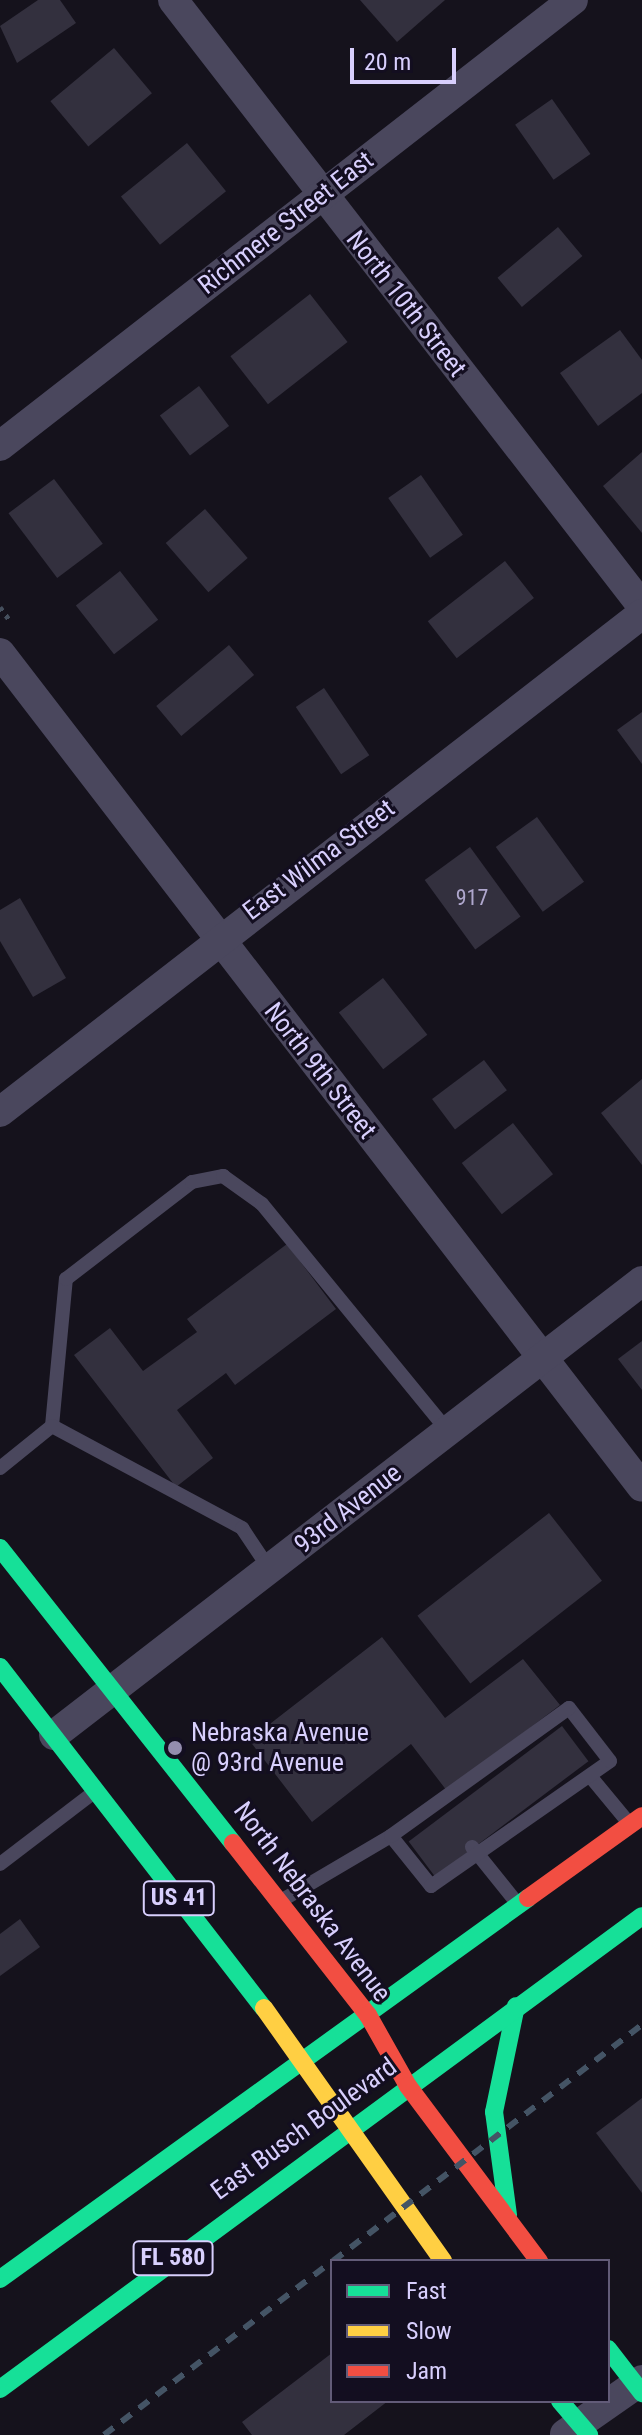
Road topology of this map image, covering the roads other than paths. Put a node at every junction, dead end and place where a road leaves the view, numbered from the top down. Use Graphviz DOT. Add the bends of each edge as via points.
graph roads {
  1 [pos="173,0"];
  2 [pos="573,0"];
  3 [pos="321,195"];
  4 [pos="0,446"];
  5 [pos="642,606"];
  6 [pos="642,614"];
  7 [pos="9,642"];
  8 [pos="218,938"];
  9 [pos="0,1112"];
  10 [pos="642,1281"];
  11 [pos="542,1358"];
  12 [pos="52,1426"];
  13 [pos="448,1431"];
  14 [pos="0,1468"];
  15 [pos="642,1487"];
  16 [pos="0,1548"];
  17 [pos="270,1570"];
  18 [pos="0,1667"];
  19 [pos="115,1689"];
  20 [pos="54,1735"];
  21 [pos="590,1776"];
  22 [pos="96,1791"];
  23 [pos="636,1820"];
  24 [pos="391,1836"];
  25 [pos="477,1852"];
  26 [pos="0,1864"];
  27 [pos="280,1901"];
  28 [pos="519,1905"];
  29 [pos="642,1916"];
  30 [pos="516,2006"];
  31 [pos="368,2015"];
  32 [pos="304,2060"];
  33 [pos="408,2086"];
  34 [pos="347,2129"];
  35 [pos="511,2225"];
  36 [pos="442,2259"];
  37 [pos="537,2259"];
  38 [pos="0,2279"];
  39 [pos="610,2351"];
  40 [pos="640,2386"];
  41 [pos="0,2389"];
  42 [pos="573,2424"];
  1 -- 3 [label="street, North 10th Street"];
  2 -- 3 [label="street, Richmere Street East"];
  3 -- 4 [label="street, Richmere Street East"];
  3 -- 5 [label="street, North 10th Street"];
  6 -- 8 [label="street, East Wilma Street"];
  7 -- 8 [label="street, North 9th Street"];
  8 -- 9 [label="street, East Wilma Street"];
  8 -- 11 [label="street, North 9th Street"];
  10 -- 11 [label="street, 93rd Avenue"];
  11 -- 13 [label="street, 93rd Avenue"];
  11 -- 15 [label="street, North 9th Street"];
  12 -- 13 [label="lane" via="66,1279 192,1182 223,1176 262,1204"];
  12 -- 14 [label="lane"];
  12 -- 17 [label="lane" via="242,1528"];
  13 -- 17 [label="street, 93rd Avenue"];
  16 -- 19 [label="main road, North Nebraska Avenue / US 41"];
  17 -- 19 [label="street, 93rd Avenue"];
  18 -- 20 [label="main road, US 41"];
  19 -- 20 [label="street, 93rd Avenue"];
  19 -- 27 [label="main road, North Nebraska Avenue / US 41"];
  20 -- 22 [label="main road, US 41"];
  21 -- 23 [label="lane"];
  21 -- 24 [label="lane" via="610,1761 569,1708 441,1810"];
  21 -- 25 [label="lane" via="558,1791"];
  22 -- 26 [label="lane"];
  22 -- 32 [label="main road, US 41"];
  23 -- 28 [label="main road"];
  24 -- 25 [label="lane" via="431,1886"];
  24 -- 27 [label="lane" via="316,1874"];
  25 -- 28 [label="lane"];
  27 -- 31 [label="main road, North Nebraska Avenue / US 41"];
  28 -- 31 [label="main road"];
  29 -- 30 [label="main road, East Busch Boulevard / FL 580"];
  30 -- 33 [label="main road, East Busch Boulevard / FL 580"];
  30 -- 35 [label="main road" via="494,2112"];
  31 -- 32 [label="main road"];
  31 -- 33 [label="main road, North Nebraska Avenue / US 41"];
  32 -- 34 [label="main road, US 41"];
  32 -- 38 [label="main road"];
  33 -- 34 [label="main road, East Busch Boulevard / FL 580"];
  33 -- 35 [label="main road, North Nebraska Avenue / US 41"];
  34 -- 36 [label="main road, US 41"];
  34 -- 41 [label="main road, East Busch Boulevard / FL 580"];
  35 -- 37 [label="main road, North Nebraska Avenue / US 41"];
  39 -- 40 [label="main road"];
  40 -- 42 [label="street"];
}
